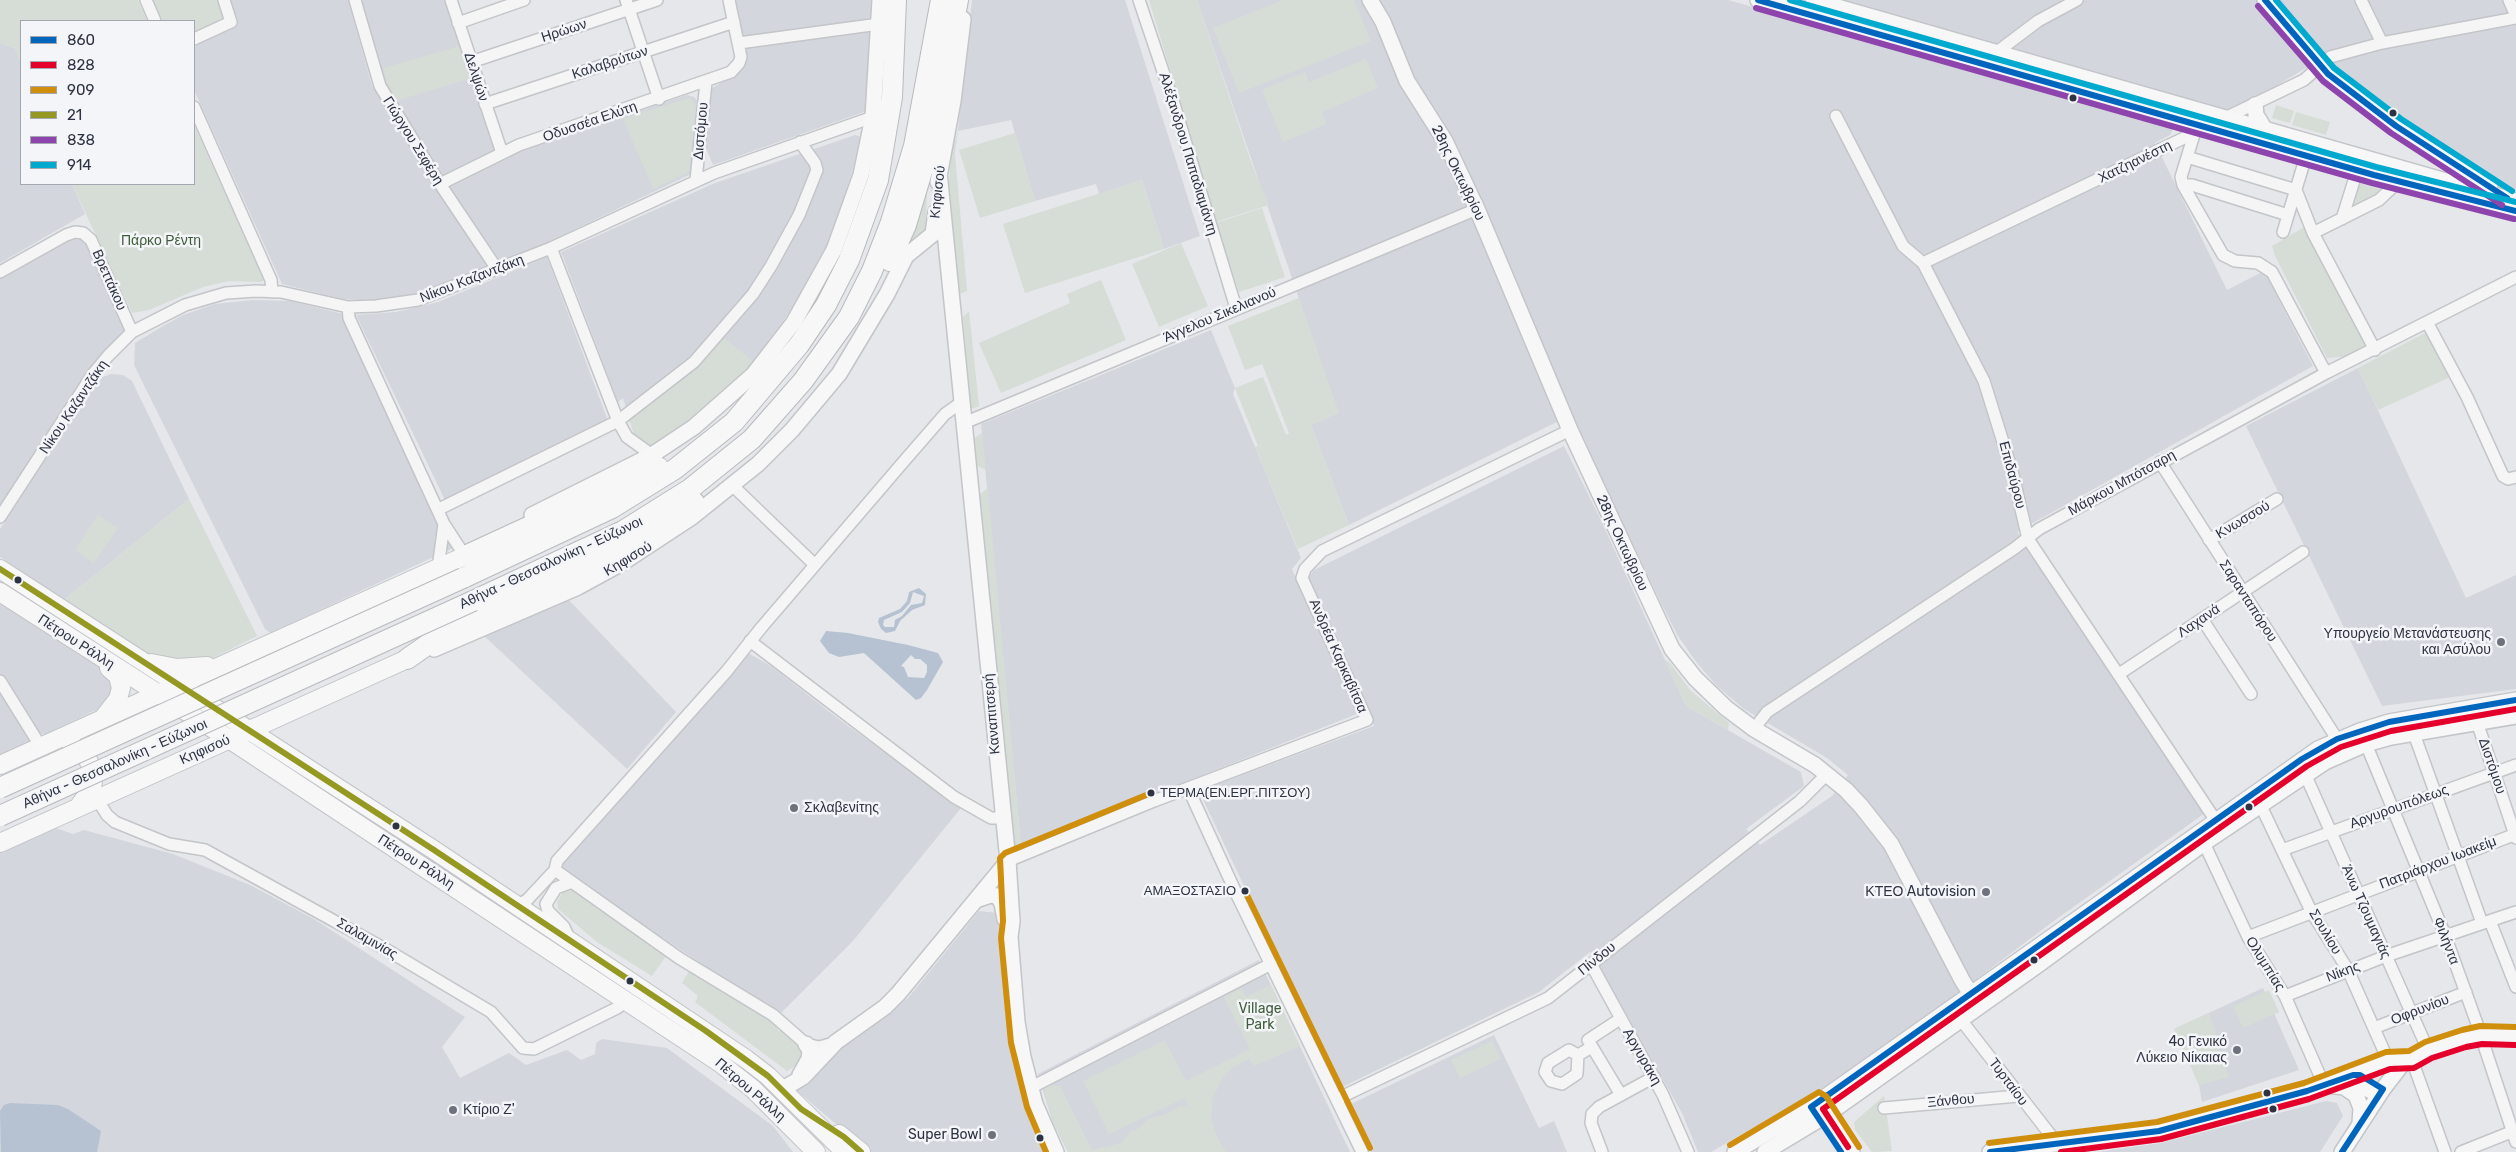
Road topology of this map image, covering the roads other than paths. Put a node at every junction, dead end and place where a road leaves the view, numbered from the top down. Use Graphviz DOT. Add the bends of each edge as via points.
graph roads {
  1 [pos="146,0"];
  2 [pos="224,0"];
  3 [pos="355,0"];
  4 [pos="451,0"];
  5 [pos="524,0"];
  6 [pos="657,0"];
  7 [pos="729,0"];
  8 [pos="880,0"];
  9 [pos="896,0"];
  10 [pos="941,0"];
  11 [pos="958,0"];
  12 [pos="966,0"];
  13 [pos="1139,0"];
  14 [pos="1370,0"];
  15 [pos="1758,0"];
  16 [pos="1813,0"];
  17 [pos="2077,0"];
  18 [pos="2265,0"];
  19 [pos="2361,0"];
  20 [pos="2509,0"];
  21 [pos="628,5"];
  22 [pos="2516,17"];
  23 [pos="155,20"];
  24 [pos="458,22"];
  25 [pos="734,22"];
  26 [pos="879,24"];
  27 [pos="195,39"];
  28 [pos="2382,43"];
  29 [pos="739,44"];
  30 [pos="643,52"];
  31 [pos="1997,52"];
  32 [pos="471,62"];
  33 [pos="2320,66"];
  34 [pos="706,82"];
  35 [pos="659,99"];
  36 [pos="485,104"];
  37 [pos="2255,105"];
  38 [pos="195,109"];
  39 [pos="2202,110"];
  40 [pos="1836,116"];
  41 [pos="873,118"];
  42 [pos="2229,118"];
  43 [pos="2197,126"];
  44 [pos="2264,128"];
  45 [pos="800,142"];
  46 [pos="502,153"];
  47 [pos="2306,156"];
  48 [pos="2187,157"];
  49 [pos="2357,170"];
  50 [pos="939,172"];
  51 [pos="696,180"];
  52 [pos="2398,182"];
  53 [pos="440,184"];
  54 [pos="2183,185"];
  55 [pos="2296,190"];
  56 [pos="2510,199"];
  57 [pos="1477,209"];
  58 [pos="2516,211"];
  59 [pos="2288,215"];
  60 [pos="2342,219"];
  61 [pos="2283,232"];
  62 [pos="2313,234"];
  63 [pos="919,247"];
  64 [pos="551,248"];
  65 [pos="1923,263"];
  66 [pos="497,269"];
  67 [pos="947,270"];
  68 [pos="0,272"];
  69 [pos="2516,276"];
  70 [pos="272,292"];
  71 [pos="348,307"];
  72 [pos="1236,308"];
  73 [pos="849,317"];
  74 [pos="2427,322"];
  75 [pos="132,332"];
  76 [pos="2375,350"];
  77 [pos="2326,373"];
  78 [pos="962,402"];
  79 [pos="618,421"];
  80 [pos="964,423"];
  81 [pos="1570,430"];
  82 [pos="716,438"];
  83 [pos="752,439"];
  84 [pos="652,455"];
  85 [pos="2160,462"];
  86 [pos="2516,477"];
  87 [pos="733,486"];
  88 [pos="2277,499"];
  89 [pos="438,510"];
  90 [pos="0,517"];
  91 [pos="444,524"];
  92 [pos="2028,539"];
  93 [pos="2209,540"];
  94 [pos="2303,552"];
  95 [pos="465,556"];
  96 [pos="815,565"];
  97 [pos="438,568"];
  98 [pos="0,569"];
  99 [pos="0,592"];
  100 [pos="2242,592"];
  101 [pos="2202,620"];
  102 [pos="750,641"];
  103 [pos="268,644"];
  104 [pos="100,658"];
  105 [pos="136,659"];
  106 [pos="407,660"];
  107 [pos="225,663"];
  108 [pos="2119,674"];
  109 [pos="0,681"];
  110 [pos="178,685"];
  111 [pos="157,694"];
  112 [pos="2251,694"];
  113 [pos="2516,700"];
  114 [pos="220,712"];
  115 [pos="283,715"];
  116 [pos="2516,716"];
  117 [pos="193,717"];
  118 [pos="95,722"];
  119 [pos="2477,722"];
  120 [pos="1754,729"];
  121 [pos="250,730"];
  122 [pos="2413,731"];
  123 [pos="229,740"];
  124 [pos="2337,740"];
  125 [pos="2366,744"];
  126 [pos="41,747"];
  127 [pos="291,757"];
  128 [pos="0,765"];
  129 [pos="2516,765"];
  130 [pos="162,770"];
  131 [pos="2494,773"];
  132 [pos="1828,774"];
  133 [pos="2305,774"];
  134 [pos="0,788"];
  135 [pos="1188,788"];
  136 [pos="2436,794"];
  137 [pos="97,799"];
  138 [pos="2260,804"];
  139 [pos="74,809"];
  140 [pos="2392,812"];
  141 [pos="0,816"];
  142 [pos="1002,818"];
  143 [pos="2216,821"];
  144 [pos="2330,831"];
  145 [pos="2516,836"];
  146 [pos="0,843"];
  147 [pos="2204,843"];
  148 [pos="2282,850"];
  149 [pos="2458,856"];
  150 [pos="1008,861"];
  151 [pos="555,870"];
  152 [pos="2419,871"];
  153 [pos="572,882"];
  154 [pos="2358,894"];
  155 [pos="976,900"];
  156 [pos="516,906"];
  157 [pos="2311,911"];
  158 [pos="2516,912"];
  159 [pos="2486,922"];
  160 [pos="2445,935"];
  161 [pos="1010,937"];
  162 [pos="2248,937"];
  163 [pos="571,943"];
  164 [pos="2386,956"];
  165 [pos="1271,964"];
  166 [pos="1590,964"];
  167 [pos="2348,970"];
  168 [pos="2516,987"];
  169 [pos="2466,992"];
  170 [pos="2285,996"];
  171 [pos="627,1001"];
  172 [pos="1975,1001"];
  173 [pos="2411,1014"];
  174 [pos="1620,1019"];
  175 [pos="1961,1020"];
  176 [pos="2374,1028"];
  177 [pos="2481,1035"];
  178 [pos="2516,1036"];
  179 [pos="836,1042"];
  180 [pos="806,1044"];
  181 [pos="1592,1047"];
  182 [pos="2428,1050"];
  183 [pos="1578,1055"];
  184 [pos="2409,1059"];
  185 [pos="2388,1060"];
  186 [pos="2353,1075"];
  187 [pos="737,1076"];
  188 [pos="1654,1077"];
  189 [pos="788,1086"];
  190 [pos="2329,1086"];
  191 [pos="1030,1088"];
  192 [pos="2381,1092"];
  193 [pos="1621,1095"];
  194 [pos="2018,1096"];
  195 [pos="1337,1099"];
  196 [pos="1884,1108"];
  197 [pos="801,1109"];
  198 [pos="1819,1111"];
  199 [pos="2360,1123"];
  200 [pos="2515,1134"];
  201 [pos="2056,1142"];
  202 [pos="801,1152"];
  203 [pos="816,1152"];
  204 [pos="845,1152"];
  205 [pos="861,1152"];
  206 [pos="1056,1152"];
  207 [pos="1362,1152"];
  208 [pos="1602,1152"];
  209 [pos="1688,1152"];
  210 [pos="1735,1152"];
  211 [pos="1765,1152"];
  212 [pos="1841,1152"];
  213 [pos="1852,1152"];
  214 [pos="1990,1152"];
  215 [pos="2342,1152"];
  216 [pos="2445,1152"];
  217 [pos="2461,1152"];
  1 -- 23 [label="street"];
  2 -- 27 [label="street" via="231,22"];
  3 -- 53 [label="street, Γιώργου Σεφέρη" via="377,79"];
  4 -- 24 [label="street, Δελψών"];
  5 -- 24 [label="street"];
  6 -- 21 [label="street, Ηρώων"];
  7 -- 25 [label="street"];
  8 -- 26 [label="street"];
  9 -- 82 [label="highway, Αθήνα - Θεσσαλονίκη - Εύζωνοι" via="892,98 885,148 878,180 850,260 826,305 794,352 752,403"];
  10 -- 73 [label="highway, Αθήνα - Θεσσαλονίκη - Εύζωνοι" via="906,175 872,271"];
  11 -- 73 [label="highway" via="932,138 906,225 888,264"];
  12 -- 50 [label="street, Κηφισού" via="953,101"];
  13 -- 72 [label="street, Αλέξανδρου Παπαδιαμάντη"];
  14 -- 57 [label="street, 28ης Οκτωβρίου" via="1383,22 1407,81 1445,141"];
  15 -- 43 [label="street"];
  16 -- 31 [label="street"];
  17 -- 31 [label="street" via="2038,21"];
  18 -- 33 [label="street"];
  19 -- 28 [label="street"];
  20 -- 22 [label="street"];
  21 -- 30 [label="street"];
  21 -- 32 [label="street, Ηρώων"];
  22 -- 28 [label="street, Χατζηανέστη"];
  24 -- 32 [label="street, Δελψών"];
  25 -- 29 [label="street"];
  25 -- 30 [label="street, Καλαβρύτων"];
  26 -- 29 [label="street"];
  26 -- 41 [label="street"];
  28 -- 33 [label="street, Χατζηανέστη" via="2330,57"];
  29 -- 34 [label="street, Οδυσσέα Ελύτη" via="739,63 732,72"];
  30 -- 35 [label="street"];
  30 -- 36 [label="street, Καλαβρύτων"];
  31 -- 39 [label="street"];
  32 -- 36 [label="street, Δελψών"];
  33 -- 37 [label="street, Χατζηανέστη" via="2304,80"];
  33 -- 56 [label="street" via="2396,126"];
  34 -- 35 [label="street, Οδυσσέα Ελύτη"];
  34 -- 51 [label="street, Διστόμου"];
  35 -- 46 [label="street, Οδυσσέα Ελύτη"];
  36 -- 46 [label="street, Δελψών"];
  37 -- 42 [label="street, Χατζηανέστη"];
  37 -- 44 [label="street" via="2256,116"];
  38 -- 70 [label="street" via="271,280"];
  39 -- 42 [label="street"];
  39 -- 43 [label="street"];
  40 -- 65 [label="street, Επιδαύρου" via="1903,246"];
  41 -- 45 [label="street, Νίκου Καζαντζάκη"];
  41 -- 84 [label="street" via="861,175 842,233 794,322 736,392 694,427"];
  42 -- 43 [label="street, Χατζηανέστη"];
  42 -- 44 [label="street"];
  43 -- 47 [label="street"];
  43 -- 48 [label="street"];
  43 -- 65 [label="street, Χατζηανέστη" via="2184,138"];
  44 -- 56 [label="street"];
  45 -- 51 [label="street, Νίκου Καζαντζάκη"];
  45 -- 79 [label="street" via="815,163 816,174 790,233 761,282 694,362"];
  46 -- 53 [label="street, Οδυσσέα Ελύτη"];
  47 -- 49 [label="street"];
  47 -- 55 [label="street"];
  48 -- 54 [label="street" via="2181,177"];
  48 -- 55 [label="street"];
  49 -- 52 [label="street"];
  49 -- 60 [label="street"];
  50 -- 63 [label="street, Κηφισού" via="934,230"];
  50 -- 67 [label="street, Καναπιτσερή"];
  51 -- 64 [label="street, Νίκου Καζαντζάκη"];
  52 -- 58 [label="street"];
  52 -- 60 [label="street" via="2385,196"];
  53 -- 66 [label="street, Γιώργου Σεφέρη"];
  54 -- 59 [label="street"];
  54 -- 77 [label="street" via="2223,255 2235,261 2258,263 2272,272"];
  55 -- 59 [label="street"];
  55 -- 62 [label="street"];
  57 -- 72 [label="street, Άγγελου Σικελιανού"];
  57 -- 81 [label="street, 28ης Οκτωβρίου"];
  59 -- 61 [label="street"];
  60 -- 62 [label="street"];
  62 -- 76 [label="street"];
  63 -- 67 [label="street" via="932,249"];
  63 -- 87 [label="street, Κηφισού" via="906,256 857,346 828,388 786,437"];
  64 -- 66 [label="street, Νίκου Καζαντζάκη"];
  64 -- 79 [label="street"];
  65 -- 92 [label="street, Επιδαύρου" via="1984,381 2012,471"];
  66 -- 71 [label="street, Νίκου Καζαντζάκη" via="418,300"];
  67 -- 78 [label="street, Καναπιτσερή"];
  68 -- 75 [label="street, Βρεττάκου" via="66,235 83,233 91,240"];
  69 -- 74 [label="street, Μάρκου Μπότσαρη"];
  70 -- 71 [label="street, Νίκου Καζαντζάκη"];
  70 -- 75 [label="street, Νίκου Καζαντζάκη" via="226,293 198,300"];
  71 -- 89 [label="street" via="349,318"];
  72 -- 80 [label="street, Άγγελου Σικελιανού"];
  73 -- 83 [label="highway, Αθήνα - Θεσσαλονίκη - Εύζωνοι" via="798,388"];
  74 -- 76 [label="street, Μάρκου Μπότσαρη"];
  74 -- 86 [label="street" via="2467,397 2503,476 2508,479"];
  75 -- 90 [label="street, Νίκου Καζαντζάκη" via="93,374"];
  76 -- 77 [label="street, Μάρκου Μπότσαρη"];
  77 -- 85 [label="street, Μάρκου Μπότσαρη"];
  78 -- 80 [label="street, Καναπιτσερή"];
  78 -- 96 [label="street" via="945,414"];
  79 -- 84 [label="street" via="631,441"];
  79 -- 89 [label="street"];
  80 -- 142 [label="street, Καναπιτσερή"];
  81 -- 120 [label="street, 28ης Οκτωβρίου" via="1672,649 1707,691"];
  81 -- 135 [label="street, Ανδρέα Καρκαβίτσα" via="1318,554 1302,578 1367,720"];
  82 -- 95 [label="highway" via="646,474"];
  82 -- 134 [label="highway, Αθήνα - Θεσσαλονίκη - Εύζωνοι, bridge" via="612,508"];
  83 -- 106 [label="highway" via="724,474 694,502 652,532 609,557 440,636"];
  83 -- 141 [label="highway, Αθήνα - Θεσσαλονίκη - Εύζωνοι, bridge" via="711,474 645,519 569,557"];
  84 -- 95 [label="street" via="498,532"];
  85 -- 92 [label="street, Μάρκου Μπότσαρη" via="2039,529"];
  85 -- 93 [label="street, Σαρανταπόρου"];
  87 -- 96 [label="street"];
  87 -- 106 [label="street, Κηφισού" via="664,537 598,576"];
  88 -- 93 [label="street, Κνωσσού"];
  89 -- 91 [label="street"];
  91 -- 95 [label="street"];
  91 -- 97 [label="street"];
  92 -- 108 [label="street, Επιδαύρου"];
  92 -- 120 [label="street, Μάρκου Μπότσαρη" via="1767,712"];
  93 -- 100 [label="street, Σαρανταπόρου"];
  94 -- 100 [label="street, Λαχανά"];
  95 -- 97 [label="main road"];
  96 -- 102 [label="street"];
  97 -- 103 [label="main road"];
  98 -- 105 [label="main road, Πέτρου Ράλλη"];
  99 -- 104 [label="main road, Πέτρου Ράλλη"];
  100 -- 101 [label="street, Λαχανά"];
  100 -- 124 [label="street, Σαρανταπόρου"];
  101 -- 108 [label="street, Λαχανά"];
  101 -- 112 [label="street"];
  102 -- 142 [label="street" via="954,797 991,818"];
  102 -- 151 [label="street" via="556,861"];
  103 -- 107 [label="main road"];
  103 -- 114 [label="main road" via="243,659 225,683"];
  104 -- 111 [label="main road, Πέτρου Ράλλη"];
  104 -- 118 [label="main road" via="118,676 121,688 112,708"];
  105 -- 107 [label="main road" via="177,668"];
  105 -- 110 [label="main road, Πέτρου Ράλλη"];
  106 -- 115 [label="main road, Κηφισού"];
  107 -- 110 [label="main road"];
  108 -- 143 [label="street, Επιδαύρου"];
  109 -- 126 [label="street"];
  110 -- 111 [label="main road"];
  110 -- 114 [label="main road, Πέτρου Ράλλη"];
  110 -- 117 [label="main road" via="187,696"];
  111 -- 117 [label="main road, Πέτρου Ράλλη"];
  111 -- 118 [label="main road"];
  113 -- 124 [label="street" via="2411,717"];
  114 -- 121 [label="main road, Πέτρου Ράλλη"];
  114 -- 123 [label="main road"];
  115 -- 121 [label="main road, Κηφισού"];
  115 -- 127 [label="main road" via="278,727 279,744"];
  116 -- 119 [label="street"];
  117 -- 123 [label="main road, Πέτρου Ράλλη"];
  117 -- 130 [label="main road" via="185,745"];
  118 -- 126 [label="main road"];
  119 -- 122 [label="street"];
  119 -- 131 [label="street, Διστόμου"];
  120 -- 132 [label="street, 28ης Οκτωβρίου"];
  121 -- 123 [label="main road, Κηφισού"];
  121 -- 127 [label="main road, Πέτρου Ράλλη"];
  122 -- 125 [label="street"];
  122 -- 136 [label="street"];
  123 -- 130 [label="main road, Κηφισού"];
  123 -- 171 [label="main road, Πέτρου Ράλλη"];
  124 -- 143 [label="street" via="2302,759"];
  125 -- 133 [label="street"];
  125 -- 140 [label="street, Φιλήντα"];
  126 -- 128 [label="main road"];
  126 -- 139 [label="main road" via="69,744 81,750 90,761 94,774 92,788"];
  127 -- 156 [label="main road, Πέτρου Ράλλη"];
  129 -- 131 [label="street, Αργυρουπόλεως"];
  130 -- 137 [label="main road, Κηφισού"];
  131 -- 136 [label="street, Αργυρουπόλεως"];
  131 -- 145 [label="street, Διστόμου"];
  132 -- 166 [label="street, Πίνδου" via="1800,801"];
  132 -- 172 [label="street, 28ης Οκτωβρίου" via="1861,806 1891,844"];
  133 -- 138 [label="street"];
  133 -- 144 [label="street, Άνω Τζουμαγιάς"];
  135 -- 150 [label="street, Ανδρέα Καρκαβίτσα"];
  135 -- 165 [label="street"];
  136 -- 140 [label="street, Αργυρουπόλεως"];
  136 -- 149 [label="street"];
  137 -- 139 [label="main road, Κηφισού"];
  137 -- 171 [label="street, Σαλαμινίας" via="115,822 169,844 205,850 386,950 491,1012 523,1048 534,1049"];
  138 -- 147 [label="street"];
  138 -- 148 [label="street, Σουλίου"];
  139 -- 146 [label="main road, Κηφισού"];
  140 -- 144 [label="street, Αργυρουπόλεως"];
  140 -- 152 [label="street, Φιλήντα"];
  142 -- 150 [label="street, Καναπιτσερή"];
  143 -- 172 [label="street"];
  144 -- 148 [label="street, Αργυρουπόλεως"];
  144 -- 154 [label="street, Άνω Τζουμαγιάς"];
  145 -- 149 [label="street, Πατριάρχου Ιωακείμ"];
  147 -- 162 [label="street, Ολυμπίας"];
  147 -- 172 [label="street"];
  148 -- 157 [label="street, Σουλίου"];
  149 -- 152 [label="street, Πατριάρχου Ιωακείμ"];
  149 -- 159 [label="street"];
  150 -- 155 [label="street"];
  150 -- 161 [label="street, Καναπιτσερή"];
  151 -- 153 [label="street"];
  151 -- 156 [label="street" via="527,900"];
  152 -- 154 [label="street, Πατριάρχου Ιωακείμ"];
  152 -- 160 [label="street, Φιλήντα"];
  153 -- 163 [label="street" via="556,888 546,904 548,911 564,927"];
  153 -- 180 [label="street" via="679,958 773,1015"];
  154 -- 157 [label="street, Πατριάρχου Ιωακείμ"];
  154 -- 164 [label="street, Άνω Τζουμαγιάς"];
  155 -- 161 [label="street" via="991,895 999,898"];
  155 -- 179 [label="street" via="898,994"];
  156 -- 163 [label="main road, Πέτρου Ράλλη"];
  157 -- 162 [label="street, Πατριάρχου Ιωακείμ"];
  157 -- 167 [label="street, Σουλίου"];
  158 -- 159 [label="street, Νίκης"];
  159 -- 160 [label="street, Νίκης"];
  159 -- 168 [label="street"];
  160 -- 164 [label="street, Νίκης"];
  160 -- 169 [label="street, Φιλήντα"];
  161 -- 191 [label="street, Καναπιτσερή" via="1017,1022"];
  162 -- 170 [label="street, Ολυμπίας"];
  163 -- 189 [label="main road, Πέτρου Ράλλη"];
  164 -- 167 [label="street, Νίκης"];
  164 -- 173 [label="street, Άνω Τζουμαγιάς"];
  165 -- 191 [label="street"];
  165 -- 195 [label="street"];
  166 -- 174 [label="street, Αργυράκη"];
  166 -- 195 [label="street, Πίνδου" via="1548,998"];
  167 -- 170 [label="street, Νίκης"];
  167 -- 176 [label="street, Σουλίου"];
  169 -- 173 [label="street, Οφρυνίου"];
  169 -- 177 [label="street, Φιλήντα"];
  170 -- 190 [label="street, Ολυμπίας"];
  171 -- 187 [label="main road, Πέτρου Ράλλη"];
  172 -- 175 [label="street"];
  172 -- 198 [label="street"];
  173 -- 176 [label="street, Οφρυνίου"];
  173 -- 182 [label="street, Άνω Τζουμαγιάς"];
  174 -- 181 [label="street" via="1588,1040"];
  174 -- 188 [label="street, Αργυράκη"];
  175 -- 194 [label="street, Τυρταίου"];
  175 -- 198 [label="street"];
  176 -- 185 [label="street, Σουλίου"];
  177 -- 178 [label="street"];
  177 -- 182 [label="street"];
  177 -- 200 [label="street, Φιλήντα"];
  179 -- 180 [label="street" via="819,1047"];
  179 -- 189 [label="street"];
  180 -- 189 [label="street" via="810,1050 809,1059"];
  181 -- 183 [label="street"];
  181 -- 193 [label="street"];
  182 -- 184 [label="street"];
  184 -- 185 [label="street"];
  184 -- 192 [label="street"];
  184 -- 216 [label="street"];
  185 -- 186 [label="street"];
  186 -- 190 [label="street"];
  186 -- 192 [label="street" via="2368,1078"];
  187 -- 202 [label="main road"];
  187 -- 203 [label="main road, Πέτρου Ράλλη"];
  188 -- 193 [label="street"];
  188 -- 209 [label="street, Αργυράκη"];
  189 -- 197 [label="main road, Πέτρου Ράλλη"];
  190 -- 192 [label="street" via="2354,1082"];
  190 -- 199 [label="street" via="2344,1087 2356,1095 2361,1108"];
  190 -- 201 [label="street" via="2159,1131"];
  191 -- 206 [label="street, Καναπιτσερή"];
  192 -- 199 [label="street"];
  193 -- 208 [label="street" via="1592,1114 1591,1123"];
  194 -- 196 [label="street, Ξάνθου"];
  194 -- 201 [label="street, Τυρταίου"];
  195 -- 207 [label="street"];
  197 -- 204 [label="main road, Πέτρου Ράλλη"];
  197 -- 205 [label="main road"];
  198 -- 210 [label="street"];
  198 -- 211 [label="street"];
  198 -- 212 [label="street"];
  198 -- 213 [label="street"];
  199 -- 215 [label="street"];
  200 -- 217 [label="street"];
  201 -- 214 [label="street"];
}
